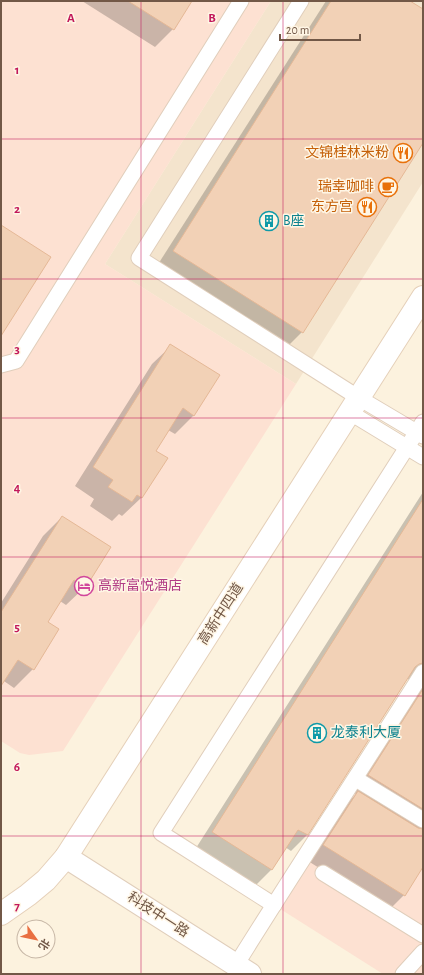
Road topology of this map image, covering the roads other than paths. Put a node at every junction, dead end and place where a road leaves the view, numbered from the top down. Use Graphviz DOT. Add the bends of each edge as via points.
graph roads {
  1 [pos="241,1"];
  2 [pos="301,1"];
  3 [pos="423,297"];
  4 [pos="1,365"];
  5 [pos="354,405"];
  6 [pos="421,430"];
  7 [pos="406,448"];
  8 [pos="423,457"];
  9 [pos="423,672"];
  10 [pos="356,779"];
  11 [pos="423,820"];
  12 [pos="66,857"];
  13 [pos="323,873"];
  14 [pos="274,905"];
  15 [pos="1,914"];
  16 [pos="423,935"];
  17 [pos="423,952"];
  18 [pos="243,970"];
  19 [pos="403,974"];
  1 -- 4 [label="lane" via="16,361"];
  2 -- 5 [label="lane" via="139,258"];
  3 -- 5 [label="main road, 高新中四道"];
  5 -- 6 [label="lane"];
  5 -- 7 [label="lane"];
  5 -- 12 [label="main road, 高新中四道"];
  6 -- 7 [label="lane"];
  7 -- 8 [label="lane"];
  7 -- 14 [label="lane" via="161,833"];
  9 -- 10 [label="lane"];
  10 -- 11 [label="lane"];
  10 -- 14 [label="lane"];
  12 -- 15 [label="main road, 高新中四道" via="46,880"];
  12 -- 18 [label="main road, 科技中一路"];
  13 -- 16 [label="lane"];
  14 -- 18 [label="lane"];
  17 -- 19 [label="lane"];
}
